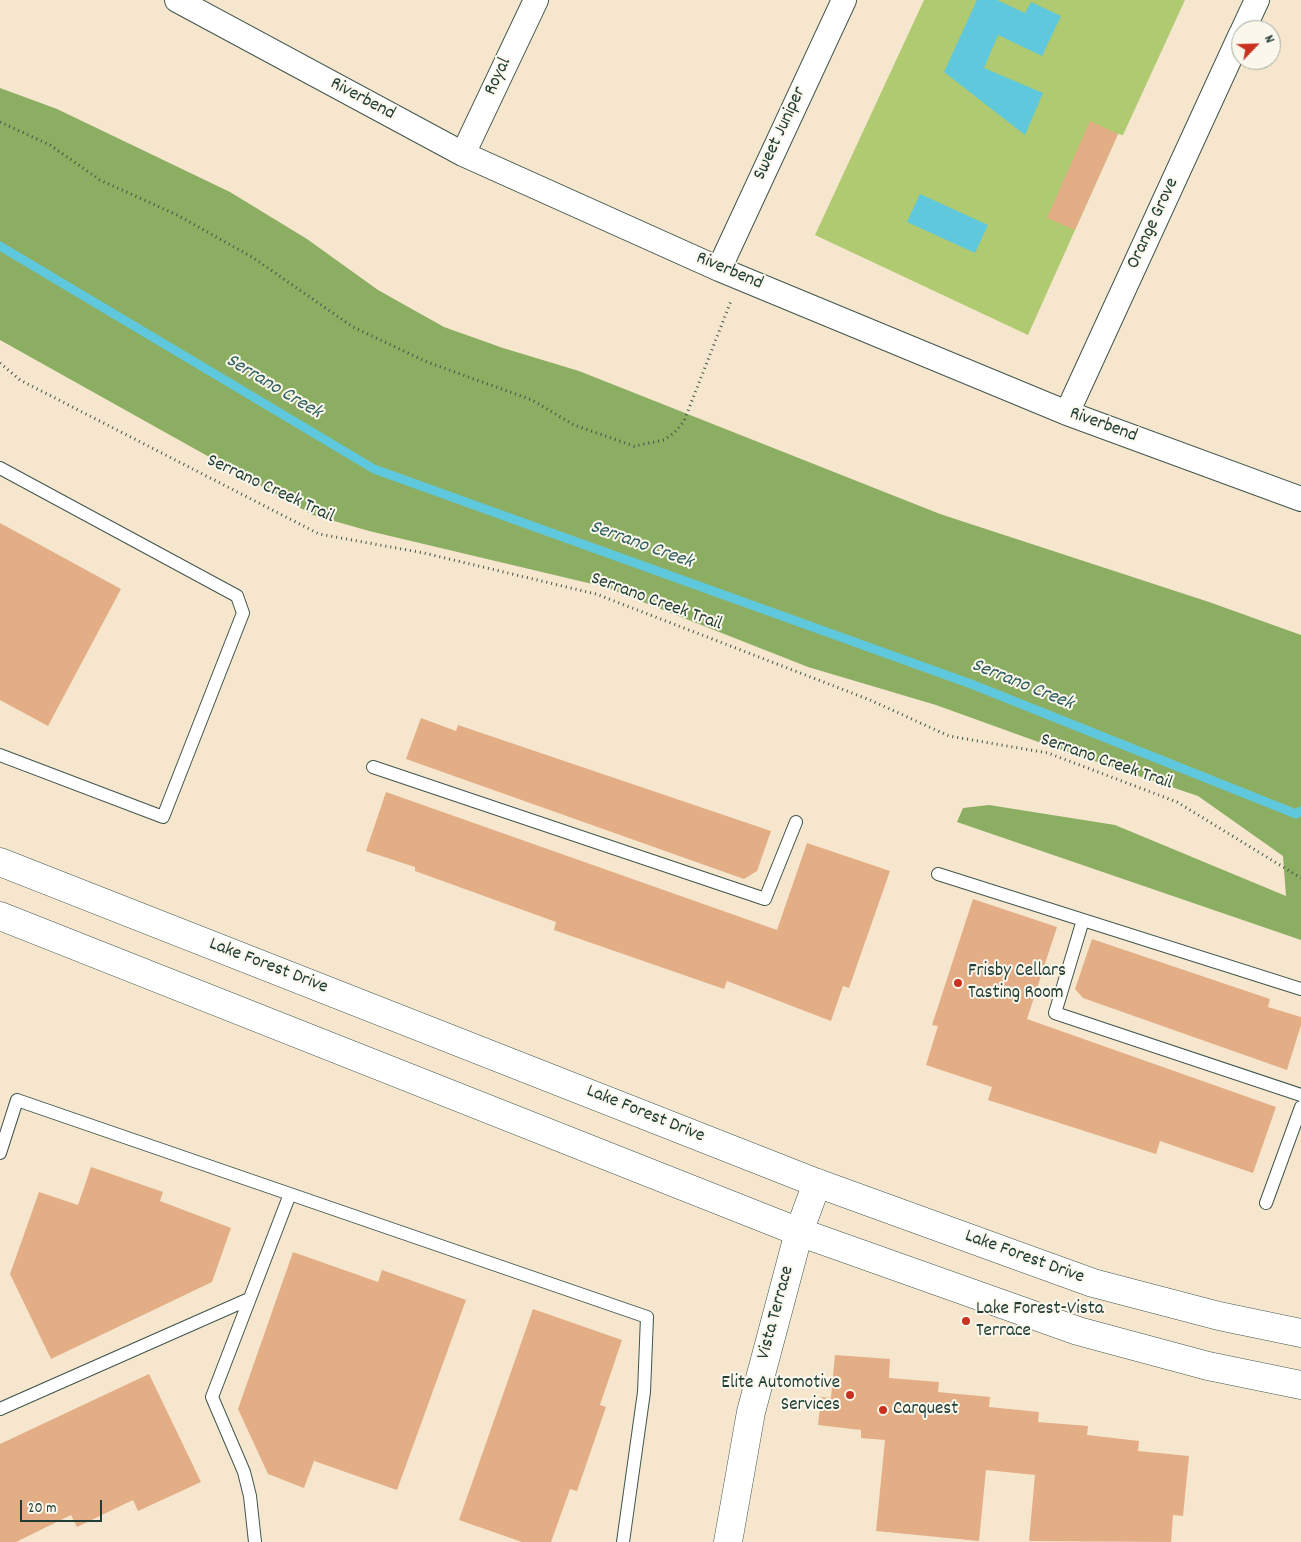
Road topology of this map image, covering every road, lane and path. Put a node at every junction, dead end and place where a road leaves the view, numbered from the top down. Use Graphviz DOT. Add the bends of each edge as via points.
graph roads {
  1 [pos="177,0"];
  2 [pos="536,0"];
  3 [pos="844,0"];
  4 [pos="1257,0"];
  5 [pos="1248,20"];
  6 [pos="1231,56"];
  7 [pos="0,122"];
  8 [pos="463,154"];
  9 [pos="729,273"];
  10 [pos="0,363"];
  11 [pos="1067,413"];
  12 [pos="0,468"];
  13 [pos="1301,499"];
  14 [pos="0,755"];
  15 [pos="373,767"];
  16 [pos="796,822"];
  17 [pos="0,862"];
  18 [pos="938,874"];
  19 [pos="1301,878"];
  20 [pos="0,916"];
  21 [pos="1083,920"];
  22 [pos="1301,989"];
  23 [pos="1301,1095"];
  24 [pos="1301,1107"];
  25 [pos="0,1153"];
  26 [pos="817,1183"];
  27 [pos="290,1194"];
  28 [pos="1266,1203"];
  29 [pos="799,1232"];
  30 [pos="249,1299"];
  31 [pos="1301,1333"];
  32 [pos="1301,1385"];
  33 [pos="0,1409"];
  34 [pos="255,1542"];
  35 [pos="623,1542"];
  36 [pos="728,1542"];
  1 -- 8 [label="street, Riverbend"];
  2 -- 8 [label="street, Royal"];
  3 -- 9 [label="street, Sweet Juniper"];
  4 -- 5 [label="street"];
  6 -- 11 [label="street, Orange Grove"];
  7 -- 9 [label="path" via="50,145 100,180 177,215 252,256 353,327 427,362 532,400 574,425 634,446 664,440 684,422"];
  8 -- 9 [label="street, Riverbend"];
  9 -- 11 [label="street, Riverbend"];
  10 -- 19 [label="path, Serrano Creek Trail" via="20,380 319,534 424,553 596,594 870,700 949,736 1048,753 1177,802"];
  11 -- 13 [label="street, Riverbend"];
  12 -- 14 [label="lane" via="237,596 243,613 163,817"];
  15 -- 16 [label="lane" via="764,899"];
  17 -- 26 [label="main road, Lake Forest Drive"];
  18 -- 21 [label="lane"];
  20 -- 29 [label="main road"];
  21 -- 22 [label="lane"];
  21 -- 23 [label="lane" via="1055,1013"];
  24 -- 28 [label="lane"];
  25 -- 27 [label="lane" via="17,1100"];
  26 -- 29 [label="main road, Vista Terrace"];
  26 -- 31 [label="main road, Lake Forest Drive" via="1093,1283 1219,1316"];
  27 -- 30 [label="lane"];
  27 -- 35 [label="lane" via="647,1317 644,1392"];
  29 -- 32 [label="main road" via="1078,1332 1208,1366"];
  29 -- 36 [label="main road, Vista Terrace" via="751,1412"];
  30 -- 33 [label="lane"];
  30 -- 34 [label="lane" via="212,1397 244,1472"];
}
